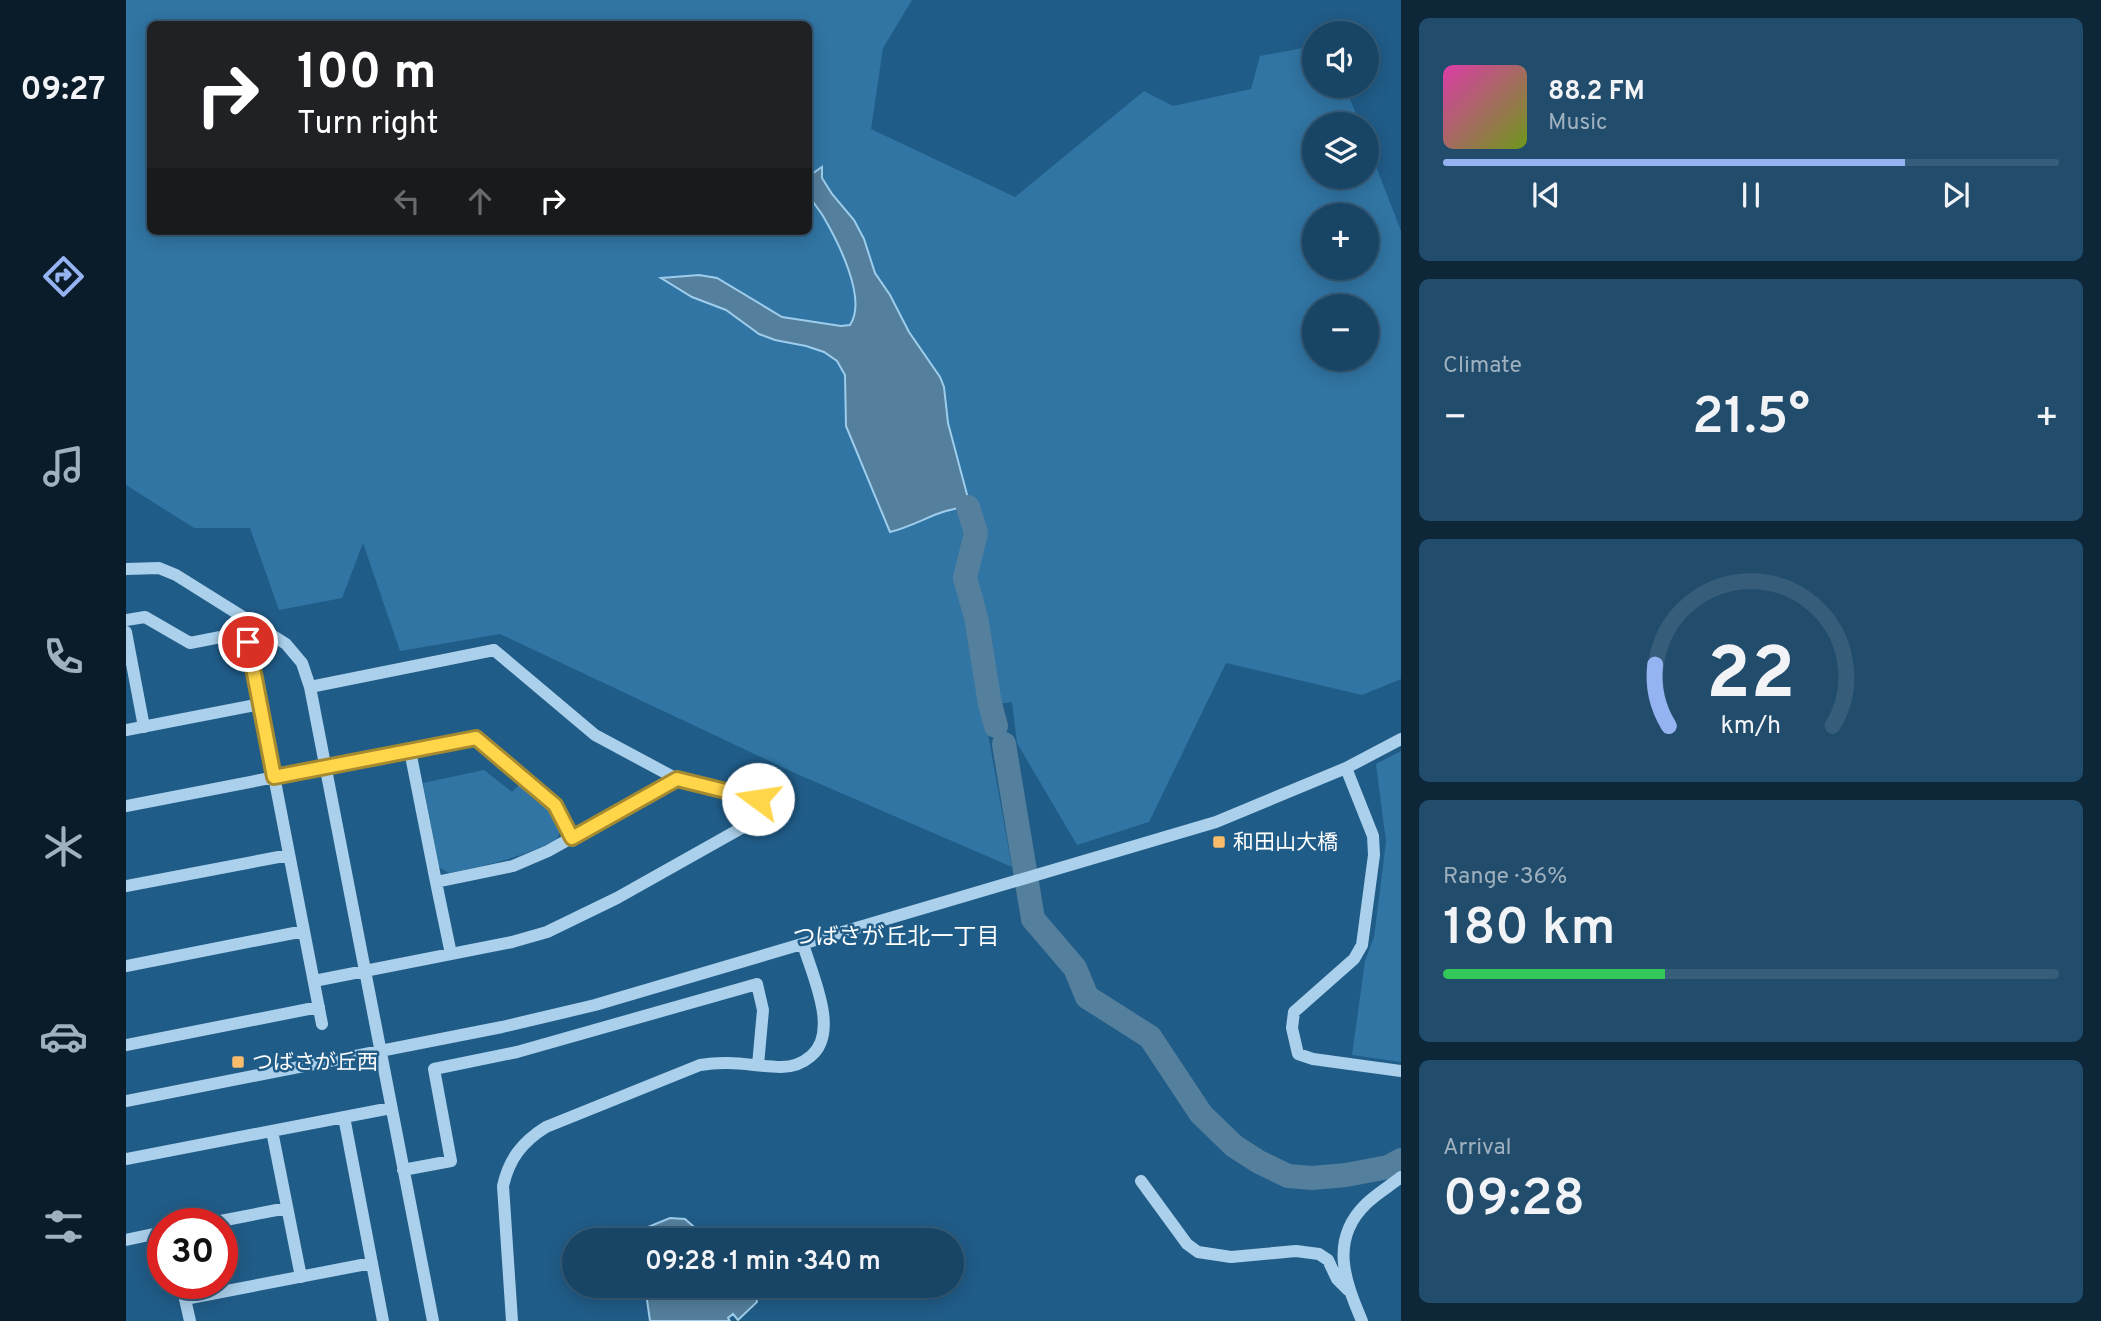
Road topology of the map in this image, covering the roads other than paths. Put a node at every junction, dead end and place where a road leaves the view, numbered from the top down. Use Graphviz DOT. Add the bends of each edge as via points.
graph roads {
  1 [pos="126,569"];
  2 [pos="126,620"];
  3 [pos="126,632"];
  4 [pos="310,687"];
  5 [pos="260,704"];
  6 [pos="144,727"];
  7 [pos="126,730"];
  8 [pos="1401,739"];
  9 [pos="410,751"];
  10 [pos="325,767"];
  11 [pos="1346,768"];
  12 [pos="274,777"];
  13 [pos="677,779"];
  14 [pos="126,806"];
  15 [pos="572,838"];
  16 [pos="289,855"];
  17 [pos="436,882"];
  18 [pos="126,886"];
  19 [pos="304,931"];
  20 [pos="803,944"];
  21 [pos="451,954"];
  22 [pos="126,966"];
  23 [pos="365,971"];
  24 [pos="314,981"];
  25 [pos="319,1007"];
  26 [pos="322,1024"];
  27 [pos="126,1045"];
  28 [pos="380,1052"];
  29 [pos="758,1065"];
  30 [pos="1401,1071"];
  31 [pos="126,1101"];
  32 [pos="391,1108"];
  33 [pos="344,1117"];
  34 [pos="272,1131"];
  35 [pos="126,1159"];
  36 [pos="404,1170"];
  37 [pos="1401,1178"];
  38 [pos="1141,1181"];
  39 [pos="288,1208"];
  40 [pos="238,1218"];
  41 [pos="147,1235"];
  42 [pos="126,1240"];
  43 [pos="372,1263"];
  44 [pos="301,1277"];
  45 [pos="238,1289"];
  46 [pos="1349,1290"];
  47 [pos="185,1299"];
  48 [pos="190,1321"];
  49 [pos="383,1321"];
  50 [pos="433,1321"];
  51 [pos="512,1321"];
  52 [pos="1362,1321"];
  1 -- 4 [label="street" via="159,568 244,617 286,644 302,663"];
  2 -- 5 [label="street" via="145,617 190,643 236,634 248,642"];
  3 -- 6 [label="street"];
  4 -- 10 [label="street"];
  4 -- 13 [label="street" via="494,650 595,735"];
  5 -- 6 [label="street"];
  5 -- 12 [label="street"];
  6 -- 7 [label="street"];
  8 -- 11 [label="street"];
  9 -- 10 [label="street"];
  9 -- 15 [label="street" via="476,738 555,805"];
  9 -- 17 [label="street"];
  10 -- 12 [label="street"];
  10 -- 23 [label="street"];
  11 -- 20 [label="street" via="1216,822"];
  11 -- 30 [label="street" via="1373,836 1362,945 1354,959 1294,1012 1292,1027 1298,1054"];
  12 -- 14 [label="street"];
  12 -- 16 [label="street"];
  13 -- 15 [label="street"];
  13 -- 21 [label="street" via="786,803 547,932"];
  15 -- 17 [label="street" via="513,866"];
  16 -- 18 [label="street"];
  16 -- 19 [label="street"];
  17 -- 21 [label="street"];
  19 -- 22 [label="street"];
  19 -- 24 [label="street"];
  20 -- 28 [label="street" via="595,1005"];
  20 -- 29 [label="street" via="824,1017 822,1043 817,1052 795,1065"];
  21 -- 23 [label="street"];
  23 -- 24 [label="street"];
  23 -- 28 [label="street"];
  24 -- 25 [label="street"];
  25 -- 26 [label="street"];
  25 -- 27 [label="street"];
  28 -- 31 [label="street"];
  28 -- 32 [label="street"];
  29 -- 36 [label="street" via="764,1010 757,984 517,1052 433,1069 451,1161"];
  29 -- 51 [label="street" via="722,1061 700,1065 528,1138 511,1161 503,1186"];
  32 -- 33 [label="street"];
  32 -- 36 [label="street"];
  33 -- 34 [label="street"];
  33 -- 43 [label="street"];
  34 -- 35 [label="street"];
  34 -- 39 [label="street"];
  36 -- 50 [label="street"];
  37 -- 46 [label="street" via="1366,1204 1351,1224 1343,1258"];
  38 -- 46 [label="street" via="1187,1244 1198,1252 1231,1257 1296,1251 1319,1254"];
  39 -- 40 [label="street"];
  39 -- 44 [label="street"];
  41 -- 42 [label="street"];
  43 -- 44 [label="street"];
  43 -- 49 [label="street"];
  44 -- 45 [label="street"];
  46 -- 52 [label="street"];
  47 -- 48 [label="street"];
}
